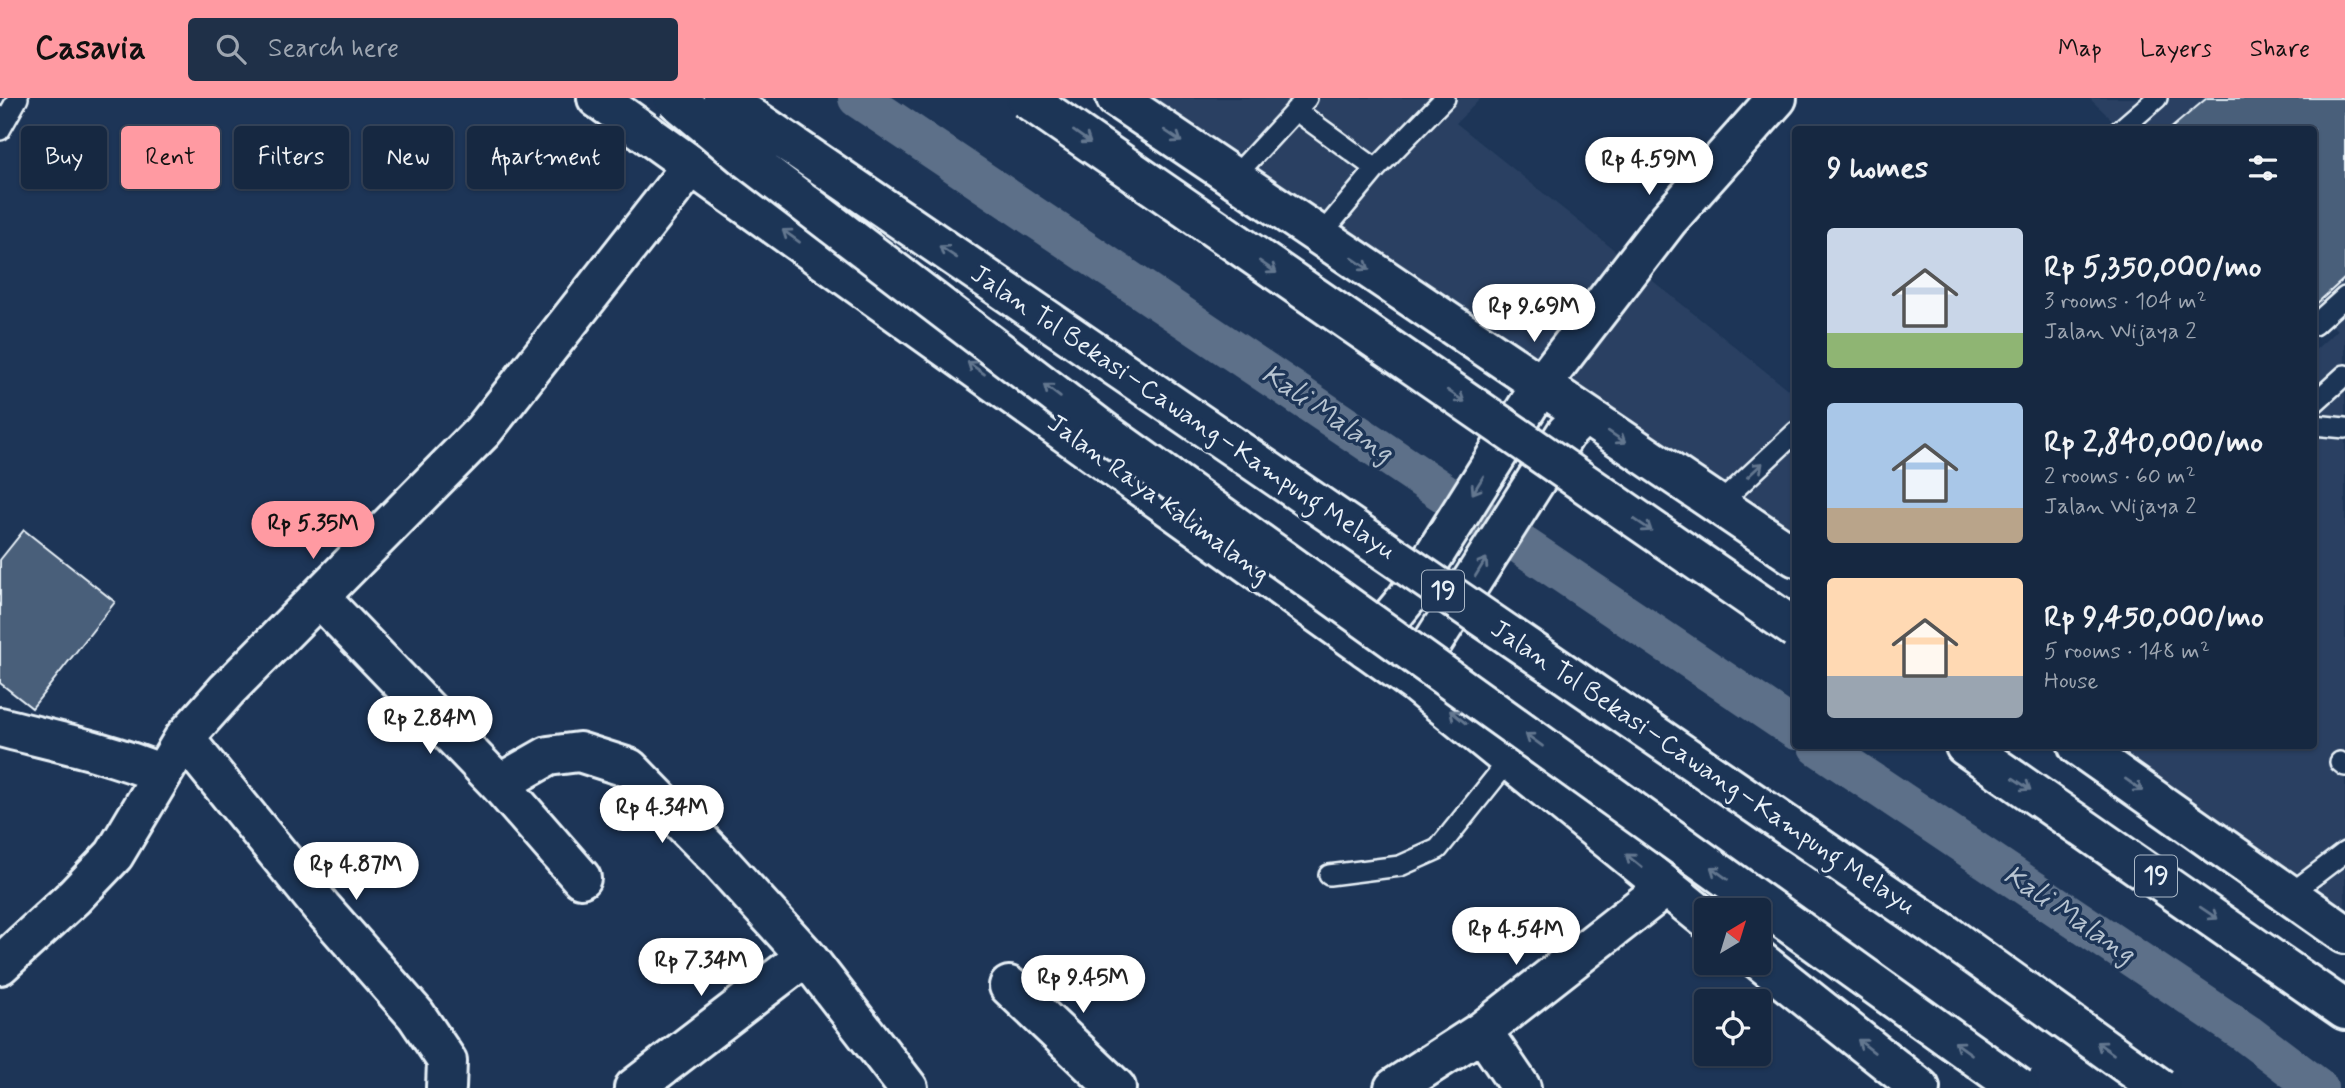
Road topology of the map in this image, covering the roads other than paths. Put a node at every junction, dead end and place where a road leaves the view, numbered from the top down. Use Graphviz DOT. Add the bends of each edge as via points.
graph roads {
  1 [pos="18,98"];
  2 [pos="597,98"];
  3 [pos="674,98"];
  4 [pos="723,98"];
  5 [pos="1026,98"];
  6 [pos="1116,98"];
  7 [pos="1445,98"];
  8 [pos="1777,98"];
  9 [pos="2157,98"];
  10 [pos="1301,104"];
  11 [pos="2125,126"];
  12 [pos="0,130"];
  13 [pos="692,164"];
  14 [pos="1376,169"];
  15 [pos="1234,177"];
  16 [pos="1320,236"];
  17 [pos="2345,296"];
  18 [pos="2317,321"];
  19 [pos="2345,375"];
  20 [pos="1534,396"];
  21 [pos="2317,400"];
  22 [pos="1575,424"];
  23 [pos="2317,425"];
  24 [pos="2345,428"];
  25 [pos="1792,436"];
  26 [pos="1718,505"];
  27 [pos="1792,553"];
  28 [pos="319,597"];
  29 [pos="1792,626"];
  30 [pos="1366,648"];
  31 [pos="1413,682"];
  32 [pos="0,727"];
  33 [pos="184,738"];
  34 [pos="1969,749"];
  35 [pos="2086,749"];
  36 [pos="1510,759"];
  37 [pos="162,774"];
  38 [pos="499,784"];
  39 [pos="2345,852"];
  40 [pos="1329,875"];
  41 [pos="581,878"];
  42 [pos="1666,887"];
  43 [pos="2290,894"];
  44 [pos="1694,909"];
  45 [pos="2345,934"];
  46 [pos="806,956"];
  47 [pos="0,965"];
  48 [pos="1771,970"];
  49 [pos="1009,986"];
  50 [pos="2345,1010"];
  51 [pos="1482,1031"];
  52 [pos="446,1088"];
  53 [pos="634,1088"];
  54 [pos="908,1088"];
  55 [pos="1116,1088"];
  56 [pos="1394,1088"];
  57 [pos="1521,1088"];
  58 [pos="1920,1088"];
  59 [pos="2019,1088"];
  60 [pos="2160,1088"];
  1 -- 12 [label="lane"];
  2 -- 13 [label="main road, Jalan Raya Kalimalang"];
  59 -- 3 [label="main road, one-way, bridge" via="1106,433"];
  60 -- 4 [label="main road, Jalan Tol Bekasi–Cawang–Kampung Melayu / 19, one-way, bridge" via="1936,928"];
  5 -- 29 [label="main road, one-way, bridge"];
  6 -- 15 [label="main road, one-way"];
  7 -- 14 [label="lane"];
  8 -- 20 [label="main road" via="1669,219"];
  9 -- 11 [label="lane"];
  10 -- 14 [label="lane"];
  10 -- 15 [label="lane"];
  13 -- 28 [label="main road" via="483,431"];
  30 -- 13 [label="main road, Jalan Raya Kalimalang, one-way"];
  14 -- 16 [label="lane"];
  15 -- 16 [label="main road"];
  16 -- 20 [label="main road, one-way"];
  17 -- 18 [label="lane"];
  19 -- 21 [label="lane"];
  20 -- 22 [label="main road"];
  20 -- 30 [label="main road, one-way, bridge" via="1407,597"];
  22 -- 26 [label="main road, one-way"];
  31 -- 22 [label="main road, one-way, bridge" via="1428,650"];
  23 -- 24 [label="lane"];
  26 -- 25 [label="lane, one-way"];
  26 -- 27 [label="main road"];
  28 -- 33 [label="main road"];
  28 -- 38 [label="main road"];
  30 -- 31 [label="main road, Jalan Raya Kalimalang"];
  36 -- 31 [label="main road, Jalan Raya Kalimalang, one-way"];
  32 -- 37 [label="main road" via="48,736"];
  33 -- 37 [label="main road"];
  33 -- 52 [label="main road" via="416,1015 447,1061"];
  34 -- 50 [label="main road, 19, one-way"];
  35 -- 43 [label="main road, one-way"];
  36 -- 40 [label="lane" via="1438,849 1400,866"];
  42 -- 36 [label="main road, Jalan Raya Kalimalang, one-way"];
  37 -- 47 [label="main road" via="114,855"];
  38 -- 41 [label="main road"];
  38 -- 46 [label="main road" via="548,756 579,752 629,768"];
  39 -- 43 [label="lane"];
  42 -- 44 [label="main road, Jalan Raya Kalimalang"];
  42 -- 51 [label="main road"];
  43 -- 45 [label="main road"];
  46 -- 53 [label="main road"];
  46 -- 54 [label="main road"];
  58 -- 48 [label="main road, one-way"];
  49 -- 55 [label="main road"];
  51 -- 56 [label="main road"];
  51 -- 57 [label="main road"];
}
